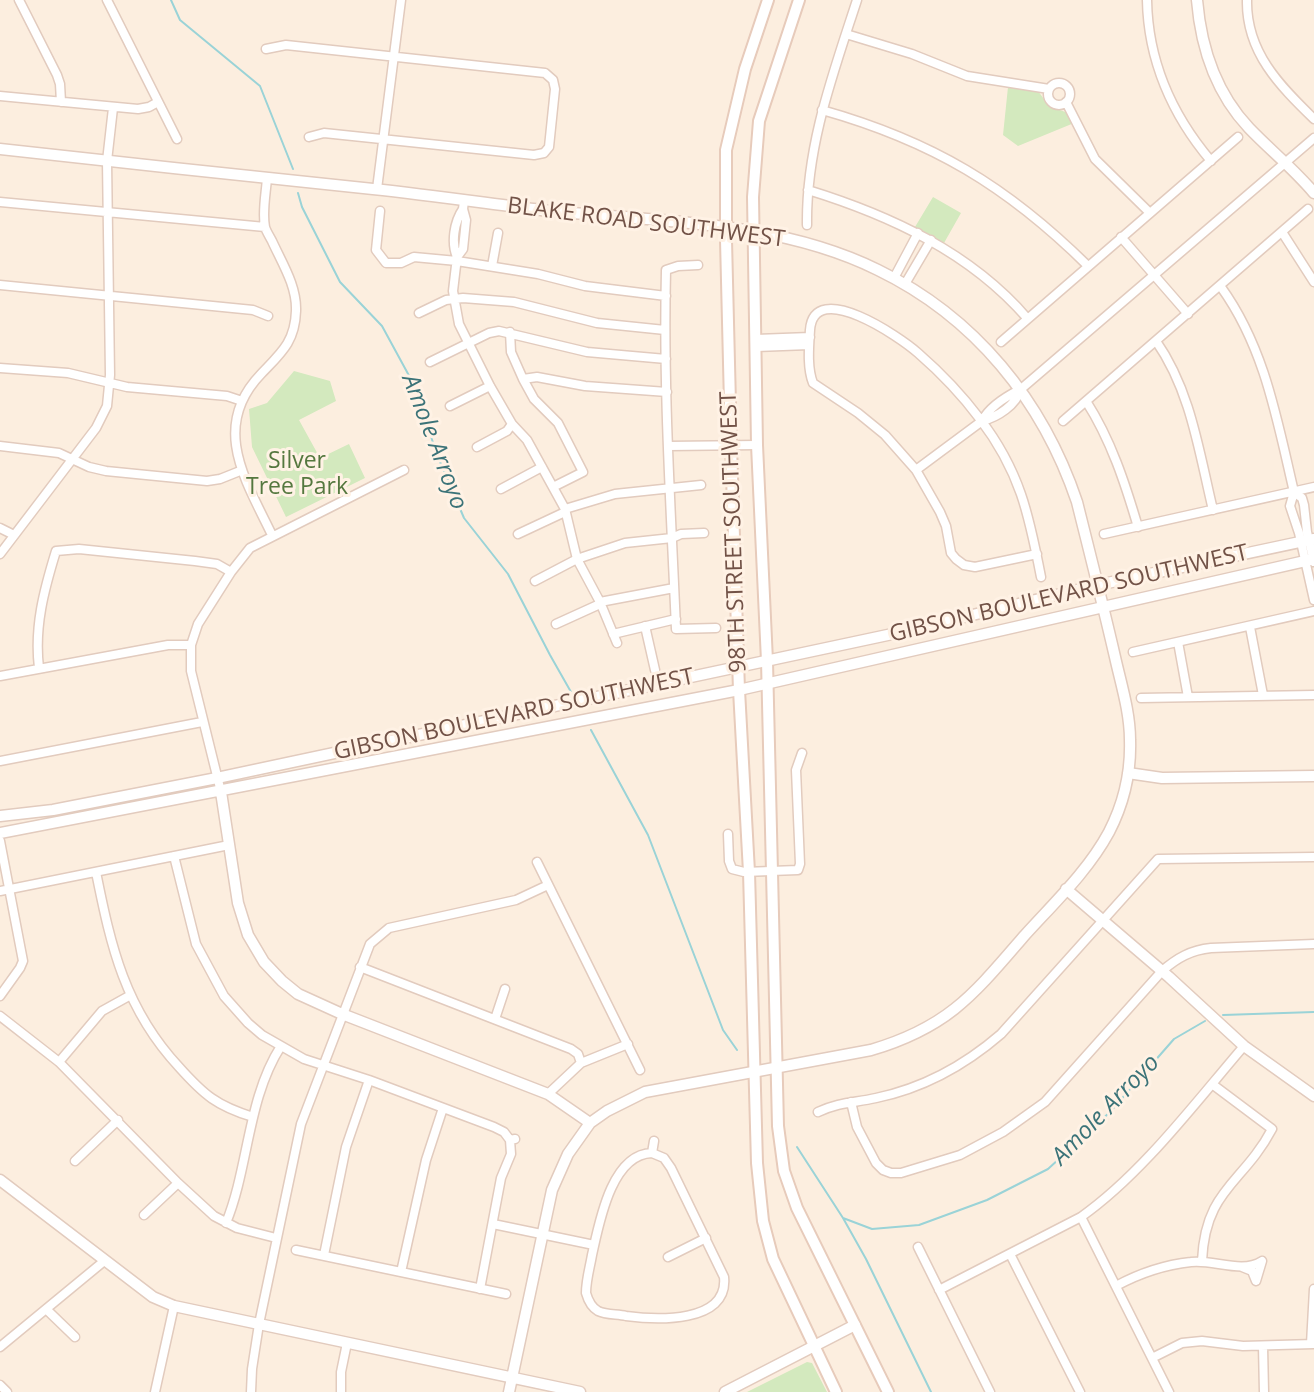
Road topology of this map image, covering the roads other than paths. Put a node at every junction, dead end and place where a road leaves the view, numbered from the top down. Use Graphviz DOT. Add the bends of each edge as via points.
graph roads {
  1 [pos="19,0"];
  2 [pos="107,0"];
  3 [pos="401,0"];
  4 [pos="768,0"];
  5 [pos="799,0"];
  6 [pos="857,0"];
  7 [pos="1147,0"];
  8 [pos="1197,0"];
  9 [pos="1247,0"];
  10 [pos="846,34"];
  11 [pos="266,49"];
  12 [pos="395,57"];
  13 [pos="1049,89"];
  14 [pos="0,96"];
  15 [pos="61,102"];
  16 [pos="158,102"];
  17 [pos="1066,102"];
  18 [pos="113,108"];
  19 [pos="822,110"];
  20 [pos="1314,119"];
  21 [pos="309,136"];
  22 [pos="1238,137"];
  23 [pos="1314,138"];
  24 [pos="177,139"];
  25 [pos="383,140"];
  26 [pos="0,149"];
  27 [pos="107,161"];
  28 [pos="1211,161"];
  29 [pos="1286,163"];
  30 [pos="267,178"];
  31 [pos="377,189"];
  32 [pos="808,190"];
  33 [pos="1314,193"];
  34 [pos="0,202"];
  35 [pos="463,205"];
  36 [pos="1308,209"];
  37 [pos="108,211"];
  38 [pos="380,211"];
  39 [pos="1150,213"];
  40 [pos="807,225"];
  41 [pos="265,227"];
  42 [pos="726,228"];
  43 [pos="753,231"];
  44 [pos="1282,232"];
  45 [pos="498,233"];
  46 [pos="918,233"];
  47 [pos="1121,237"];
  48 [pos="931,240"];
  49 [pos="906,254"];
  50 [pos="457,259"];
  51 [pos="919,261"];
  52 [pos="698,265"];
  53 [pos="492,266"];
  54 [pos="1088,266"];
  55 [pos="1154,276"];
  56 [pos="894,278"];
  57 [pos="1314,282"];
  58 [pos="905,284"];
  59 [pos="0,285"];
  60 [pos="1220,287"];
  61 [pos="109,295"];
  62 [pos="666,296"];
  63 [pos="454,299"];
  64 [pos="419,313"];
  65 [pos="1188,314"];
  66 [pos="268,316"];
  67 [pos="1027,318"];
  68 [pos="665,330"];
  69 [pos="510,332"];
  70 [pos="809,341"];
  71 [pos="1156,341"];
  72 [pos="1001,342"];
  73 [pos="468,343"];
  74 [pos="756,343"];
  75 [pos="666,359"];
  76 [pos="430,362"];
  77 [pos="0,368"];
  78 [pos="523,379"];
  79 [pos="110,383"];
  80 [pos="490,386"];
  81 [pos="1021,389"];
  82 [pos="667,392"];
  83 [pos="242,401"];
  84 [pos="1086,401"];
  85 [pos="450,406"];
  86 [pos="982,421"];
  87 [pos="1063,421"];
  88 [pos="512,424"];
  89 [pos="731,444"];
  90 [pos="757,445"];
  91 [pos="0,446"];
  92 [pos="668,446"];
  93 [pos="477,447"];
  94 [pos="73,460"];
  95 [pos="542,467"];
  96 [pos="404,470"];
  97 [pos="916,470"];
  98 [pos="240,471"];
  99 [pos="701,485"];
  100 [pos="553,487"];
  101 [pos="1314,487"];
  102 [pos="501,489"];
  103 [pos="669,489"];
  104 [pos="1294,492"];
  105 [pos="565,510"];
  106 [pos="1213,510"];
  107 [pos="1305,511"];
  108 [pos="1293,514"];
  109 [pos="1138,527"];
  110 [pos="0,528"];
  111 [pos="704,533"];
  112 [pos="518,534"];
  113 [pos="1104,534"];
  114 [pos="14,535"];
  115 [pos="272,535"];
  116 [pos="671,538"];
  117 [pos="1308,541"];
  118 [pos="0,554"];
  119 [pos="1037,554"];
  120 [pos="577,559"];
  121 [pos="1312,560"];
  122 [pos="231,572"];
  123 [pos="1041,577"];
  124 [pos="535,581"];
  125 [pos="674,588"];
  126 [pos="1101,596"];
  127 [pos="1314,600"];
  128 [pos="600,603"];
  129 [pos="1314,611"];
  130 [pos="676,619"];
  131 [pos="556,624"];
  132 [pos="645,626"];
  133 [pos="1250,627"];
  134 [pos="716,628"];
  135 [pos="613,634"];
  136 [pos="1178,642"];
  137 [pos="617,643"];
  138 [pos="191,645"];
  139 [pos="1133,652"];
  140 [pos="767,661"];
  141 [pos="738,667"];
  142 [pos="39,668"];
  143 [pos="655,670"];
  144 [pos="0,676"];
  145 [pos="767,682"];
  146 [pos="739,690"];
  147 [pos="1263,695"];
  148 [pos="1314,695"];
  149 [pos="1188,696"];
  150 [pos="1141,698"];
  151 [pos="202,722"];
  152 [pos="802,753"];
  153 [pos="0,761"];
  154 [pos="1128,773"];
  155 [pos="1314,776"];
  156 [pos="217,778"];
  157 [pos="221,792"];
  158 [pos="0,816"];
  159 [pos="0,833"];
  160 [pos="728,835"];
  161 [pos="0,841"];
  162 [pos="229,845"];
  163 [pos="174,856"];
  164 [pos="1314,857"];
  165 [pos="537,862"];
  166 [pos="96,872"];
  167 [pos="749,872"];
  168 [pos="772,872"];
  169 [pos="548,885"];
  170 [pos="10,889"];
  171 [pos="1066,889"];
  172 [pos="0,891"];
  173 [pos="1102,921"];
  174 [pos="1314,944"];
  175 [pos="360,967"];
  176 [pos="1162,971"];
  177 [pos="505,989"];
  178 [pos="0,996"];
  179 [pos="130,996"];
  180 [pos="342,1014"];
  181 [pos="0,1016"];
  182 [pos="495,1019"];
  183 [pos="628,1044"];
  184 [pos="281,1046"];
  185 [pos="1244,1046"];
  186 [pos="59,1062"];
  187 [pos="581,1063"];
  188 [pos="323,1065"];
  189 [pos="778,1066"];
  190 [pos="640,1070"];
  191 [pos="754,1070"];
  192 [pos="369,1080"];
  193 [pos="1212,1084"];
  194 [pos="548,1094"];
  195 [pos="1314,1096"];
  196 [pos="851,1102"];
  197 [pos="443,1108"];
  198 [pos="818,1112"];
  199 [pos="253,1117"];
  200 [pos="118,1120"];
  201 [pos="590,1123"];
  202 [pos="654,1141"];
  203 [pos="652,1153"];
  204 [pos="75,1161"];
  205 [pos="0,1180"];
  206 [pos="178,1183"];
  207 [pos="144,1215"];
  208 [pos="1081,1217"];
  209 [pos="226,1223"];
  210 [pos="493,1224"];
  211 [pos="541,1234"];
  212 [pos="276,1238"];
  213 [pos="706,1238"];
  214 [pos="594,1245"];
  215 [pos="918,1247"];
  216 [pos="296,1250"];
  217 [pos="1010,1254"];
  218 [pos="324,1255"];
  219 [pos="668,1257"];
  220 [pos="1202,1261"];
  221 [pos="103,1262"];
  222 [pos="1242,1267"];
  223 [pos="401,1272"];
  224 [pos="1116,1286"];
  225 [pos="480,1289"];
  226 [pos="1314,1289"];
  227 [pos="939,1290"];
  228 [pos="724,1291"];
  229 [pos="734,1293"];
  230 [pos="506,1294"];
  231 [pos="590,1303"];
  232 [pos="174,1306"];
  233 [pos="46,1308"];
  234 [pos="581,1309"];
  235 [pos="259,1324"];
  236 [pos="855,1325"];
  237 [pos="75,1338"];
  238 [pos="347,1343"];
  239 [pos="1313,1344"];
  240 [pos="1264,1346"];
  241 [pos="0,1347"];
  242 [pos="814,1348"];
  243 [pos="1152,1358"];
  244 [pos="512,1378"];
  245 [pos="0,1385"];
  246 [pos="7,1392"];
  247 [pos="155,1392"];
  248 [pos="251,1392"];
  249 [pos="341,1392"];
  250 [pos="509,1392"];
  251 [pos="580,1392"];
  252 [pos="725,1392"];
  253 [pos="836,1392"];
  254 [pos="888,1392"];
  255 [pos="990,1392"];
  256 [pos="1080,1392"];
  257 [pos="1169,1392"];
  258 [pos="1264,1392"];
  1 -- 15 [label="street" via="57,75"];
  2 -- 16 [label="street"];
  3 -- 12 [label="street"];
  4 -- 42 [label="main road, 98TH STREET SOUTHWEST" via="745,69 726,150"];
  5 -- 43 [label="main road, 98TH STREET SOUTHWEST" via="759,121"];
  6 -- 10 [label="street"];
  7 -- 28 [label="street" via="1149,31 1161,78 1184,124"];
  8 -- 29 [label="street" via="1206,55 1222,91 1250,129"];
  9 -- 20 [label="street" via="1252,35 1268,71"];
  10 -- 13 [label="street" via="967,76"];
  10 -- 19 [label="street"];
  11 -- 12 [label="street" via="286,45"];
  12 -- 25 [label="street"];
  12 -- 25 [label="street" via="545,73 555,89 549,147 534,155"];
  13 -- 17 [label="street" via="1052,103"];
  13 -- 17 [label="street" via="1064,84 1070,93"];
  14 -- 15 [label="street"];
  15 -- 18 [label="street"];
  16 -- 18 [label="street" via="138,109"];
  16 -- 24 [label="street"];
  17 -- 39 [label="street" via="1096,159"];
  18 -- 27 [label="street"];
  19 -- 32 [label="street"];
  19 -- 54 [label="street" via="892,133 975,173 1040,220"];
  21 -- 25 [label="street" via="324,133"];
  22 -- 28 [label="street"];
  23 -- 29 [label="street"];
  25 -- 31 [label="street"];
  26 -- 27 [label="street, BLAKE ROAD SOUTHWEST"];
  27 -- 30 [label="street, BLAKE ROAD SOUTHWEST"];
  27 -- 37 [label="street"];
  28 -- 39 [label="street"];
  29 -- 33 [label="street"];
  29 -- 55 [label="street"];
  30 -- 31 [label="street, BLAKE ROAD SOUTHWEST"];
  30 -- 41 [label="street"];
  31 -- 35 [label="street, BLAKE ROAD SOUTHWEST"];
  32 -- 40 [label="street"];
  32 -- 46 [label="street" via="854,204"];
  34 -- 37 [label="street"];
  35 -- 42 [label="street, BLAKE ROAD SOUTHWEST"];
  35 -- 50 [label="street" via="463,249"];
  36 -- 44 [label="street"];
  37 -- 41 [label="street"];
  37 -- 61 [label="street"];
  38 -- 50 [label="street" via="376,250 387,263 414,257"];
  39 -- 47 [label="street"];
  41 -- 83 [label="street" via="293,286 296,314 284,351"];
  42 -- 43 [label="street, BLAKE ROAD SOUTHWEST"];
  42 -- 89 [label="main road, 98TH STREET SOUTHWEST"];
  43 -- 56 [label="street, BLAKE ROAD SOUTHWEST" via="827,250"];
  43 -- 74 [label="main road, 98TH STREET SOUTHWEST"];
  44 -- 57 [label="street"];
  44 -- 60 [label="street"];
  45 -- 53 [label="street"];
  46 -- 48 [label="street"];
  46 -- 49 [label="street"];
  47 -- 54 [label="street"];
  47 -- 55 [label="street"];
  48 -- 51 [label="street"];
  48 -- 67 [label="street" via="992,284"];
  49 -- 51 [label="street"];
  49 -- 56 [label="street"];
  50 -- 53 [label="street"];
  50 -- 63 [label="street"];
  51 -- 58 [label="street"];
  52 -- 62 [label="street" via="666,270"];
  53 -- 62 [label="street" via="585,286"];
  54 -- 67 [label="street"];
  55 -- 65 [label="street"];
  55 -- 81 [label="street"];
  56 -- 58 [label="street, BLAKE ROAD SOUTHWEST"];
  58 -- 81 [label="street, BLAKE ROAD SOUTHWEST" via="976,337"];
  59 -- 61 [label="street"];
  60 -- 65 [label="street"];
  60 -- 104 [label="street" via="1259,355"];
  61 -- 66 [label="street" via="253,310"];
  61 -- 79 [label="street"];
  62 -- 68 [label="street"];
  63 -- 64 [label="street"];
  63 -- 68 [label="street" via="514,302 597,323"];
  63 -- 73 [label="street"];
  65 -- 71 [label="street"];
  67 -- 72 [label="street"];
  68 -- 75 [label="street"];
  69 -- 73 [label="street" via="489,333"];
  69 -- 75 [label="street" via="587,352"];
  69 -- 78 [label="street" via="511,352"];
  70 -- 74 [label="street"];
  70 -- 86 [label="street" via="811,321 818,312 843,310 863,318 916,351"];
  70 -- 97 [label="street" via="813,383 885,435"];
  71 -- 84 [label="street"];
  71 -- 106 [label="street" via="1184,394"];
  73 -- 76 [label="street"];
  73 -- 80 [label="street"];
  74 -- 90 [label="main road, 98TH STREET SOUTHWEST"];
  75 -- 82 [label="street"];
  77 -- 79 [label="street" via="68,373"];
  78 -- 82 [label="street"];
  78 -- 100 [label="street" via="534,399 558,422 583,472"];
  79 -- 83 [label="street"];
  79 -- 94 [label="street" via="107,406"];
  80 -- 85 [label="street"];
  80 -- 88 [label="street"];
  81 -- 86 [label="street" via="985,414"];
  81 -- 126 [label="street, BLAKE ROAD SOUTHWEST" via="1067,473"];
  82 -- 92 [label="street"];
  83 -- 98 [label="street" via="234,435"];
  84 -- 87 [label="street"];
  84 -- 109 [label="street" via="1119,465"];
  86 -- 97 [label="street"];
  86 -- 119 [label="street" via="1013,471"];
  88 -- 93 [label="street"];
  88 -- 95 [label="street"];
  89 -- 90 [label="street"];
  89 -- 92 [label="street"];
  89 -- 141 [label="main road, 98TH STREET SOUTHWEST"];
  90 -- 140 [label="main road, 98TH STREET SOUTHWEST"];
  91 -- 94 [label="street" via="60,453"];
  92 -- 103 [label="street"];
  94 -- 98 [label="street" via="106,471 207,481"];
  94 -- 114 [label="street"];
  95 -- 100 [label="street"];
  95 -- 102 [label="street"];
  96 -- 115 [label="street"];
  97 -- 119 [label="street" via="946,526 951,553 960,562 975,566"];
  98 -- 115 [label="street"];
  99 -- 103 [label="street"];
  100 -- 105 [label="street"];
  101 -- 104 [label="street"];
  103 -- 105 [label="street" via="615,494"];
  103 -- 116 [label="street"];
  104 -- 106 [label="street"];
  104 -- 107 [label="street"];
  104 -- 108 [label="street"];
  105 -- 112 [label="street"];
  105 -- 120 [label="street"];
  106 -- 109 [label="street"];
  107 -- 108 [label="street"];
  107 -- 117 [label="street"];
  108 -- 117 [label="street"];
  109 -- 113 [label="street"];
  110 -- 114 [label="street"];
  111 -- 116 [label="street"];
  114 -- 118 [label="street"];
  115 -- 122 [label="street" via="250,548"];
  116 -- 120 [label="street" via="625,543"];
  116 -- 125 [label="street"];
  117 -- 121 [label="street"];
  117 -- 126 [label="street, GIBSON BOULEVARD SOUTHWEST"];
  119 -- 123 [label="street"];
  120 -- 124 [label="street"];
  120 -- 128 [label="street"];
  121 -- 126 [label="street, GIBSON BOULEVARD SOUTHWEST"];
  121 -- 127 [label="street"];
  122 -- 138 [label="street" via="198,624"];
  122 -- 142 [label="street" via="218,564 195,561 79,549 56,551 36,635"];
  125 -- 128 [label="street"];
  125 -- 130 [label="street"];
  126 -- 140 [label="street, GIBSON BOULEVARD SOUTHWEST"];
  126 -- 145 [label="street, GIBSON BOULEVARD SOUTHWEST"];
  126 -- 154 [label="street, BLAKE ROAD SOUTHWEST" via="1129,722"];
  128 -- 131 [label="street"];
  128 -- 135 [label="street"];
  129 -- 133 [label="street"];
  130 -- 132 [label="street"];
  130 -- 134 [label="street" via="676,629"];
  132 -- 135 [label="street"];
  132 -- 143 [label="street"];
  133 -- 136 [label="street"];
  133 -- 147 [label="street"];
  135 -- 137 [label="street"];
  136 -- 139 [label="street"];
  136 -- 149 [label="street"];
  138 -- 142 [label="street"];
  138 -- 151 [label="street" via="191,671"];
  140 -- 141 [label="street, GIBSON BOULEVARD SOUTHWEST"];
  140 -- 145 [label="main road, 98TH STREET SOUTHWEST"];
  141 -- 146 [label="main road, 98TH STREET SOUTHWEST"];
  141 -- 156 [label="street, GIBSON BOULEVARD SOUTHWEST"];
  142 -- 144 [label="street"];
  145 -- 146 [label="street, GIBSON BOULEVARD SOUTHWEST"];
  145 -- 168 [label="main road, 98TH STREET SOUTHWEST"];
  146 -- 157 [label="street, GIBSON BOULEVARD SOUTHWEST"];
  146 -- 167 [label="main road, 98TH STREET SOUTHWEST"];
  147 -- 148 [label="street"];
  147 -- 149 [label="street"];
  149 -- 150 [label="street"];
  151 -- 153 [label="street"];
  151 -- 156 [label="street"];
  152 -- 168 [label="street" via="796,769 800,864 796,871"];
  154 -- 155 [label="street" via="1162,778"];
  154 -- 171 [label="street, BLAKE ROAD SOUTHWEST" via="1110,829"];
  156 -- 157 [label="street"];
  156 -- 158 [label="street, GIBSON BOULEVARD SOUTHWEST"];
  157 -- 159 [label="street, GIBSON BOULEVARD SOUTHWEST"];
  157 -- 162 [label="street"];
  160 -- 167 [label="street" via="730,865"];
  161 -- 170 [label="street"];
  162 -- 163 [label="street"];
  162 -- 180 [label="street" via="238,903 248,935 264,962 298,994"];
  163 -- 166 [label="street"];
  163 -- 184 [label="street" via="190,928 213,980 248,1023"];
  164 -- 173 [label="street" via="1158,859"];
  165 -- 169 [label="street"];
  166 -- 170 [label="street"];
  166 -- 179 [label="street" via="111,947"];
  167 -- 168 [label="street"];
  167 -- 191 [label="main road, 98TH STREET SOUTHWEST"];
  168 -- 189 [label="main road, 98TH STREET SOUTHWEST"];
  169 -- 175 [label="street" via="516,900 389,928 370,944"];
  169 -- 183 [label="street"];
  170 -- 172 [label="street"];
  170 -- 178 [label="street" via="23,961"];
  171 -- 173 [label="street"];
  171 -- 189 [label="street, BLAKE ROAD SOUTHWEST" via="981,985 937,1022 871,1049"];
  173 -- 176 [label="street"];
  173 -- 196 [label="street" via="1001,1034 958,1068 933,1080"];
  174 -- 176 [label="street" via="1199,949"];
  175 -- 180 [label="street"];
  175 -- 182 [label="street"];
  176 -- 185 [label="street"];
  176 -- 196 [label="street" via="1060,1086 1025,1118 960,1155 891,1173 876,1164 853,1117"];
  177 -- 182 [label="street"];
  179 -- 186 [label="street" via="102,1010"];
  179 -- 199 [label="street" via="164,1051 206,1095"];
  180 -- 188 [label="street"];
  180 -- 194 [label="street"];
  181 -- 186 [label="street"];
  182 -- 187 [label="street" via="571,1049"];
  183 -- 187 [label="street"];
  183 -- 190 [label="street"];
  184 -- 188 [label="street"];
  184 -- 199 [label="street"];
  185 -- 193 [label="street"];
  185 -- 195 [label="street"];
  186 -- 200 [label="street"];
  187 -- 194 [label="street"];
  188 -- 192 [label="street"];
  188 -- 212 [label="street" via="301,1124"];
  189 -- 191 [label="street, BLAKE ROAD SOUTHWEST"];
  189 -- 236 [label="main road, 98TH STREET SOUTHWEST" via="778,1126 787,1180"];
  191 -- 201 [label="street, BLAKE ROAD SOUTHWEST" via="645,1092"];
  191 -- 242 [label="main road, 98TH STREET SOUTHWEST" via="763,1221 773,1259"];
  192 -- 197 [label="street"];
  192 -- 218 [label="street" via="346,1147"];
  193 -- 208 [label="street" via="1131,1174"];
  193 -- 220 [label="street" via="1272,1129 1216,1203 1205,1231"];
  194 -- 201 [label="street"];
  196 -- 198 [label="street"];
  197 -- 210 [label="street" via="513,1139"];
  197 -- 223 [label="street" via="426,1160"];
  199 -- 209 [label="street"];
  200 -- 204 [label="street"];
  200 -- 206 [label="street"];
  201 -- 211 [label="street" via="559,1169"];
  202 -- 203 [label="street"];
  203 -- 213 [label="street" via="669,1164"];
  203 -- 214 [label="street" via="634,1159 613,1185"];
  205 -- 221 [label="street"];
  206 -- 207 [label="street"];
  206 -- 209 [label="street"];
  208 -- 217 [label="street"];
  208 -- 224 [label="street"];
  209 -- 212 [label="street"];
  210 -- 211 [label="street"];
  210 -- 225 [label="street"];
  211 -- 214 [label="street"];
  211 -- 244 [label="street"];
  212 -- 235 [label="street"];
  213 -- 219 [label="street"];
  213 -- 228 [label="street" via="724,1277"];
  214 -- 231 [label="street" via="586,1288"];
  215 -- 227 [label="street"];
  216 -- 218 [label="street"];
  217 -- 227 [label="street"];
  217 -- 256 [label="street"];
  218 -- 223 [label="street"];
  220 -- 222 [label="street"];
  220 -- 224 [label="street" via="1154,1268"];
  221 -- 232 [label="street"];
  221 -- 233 [label="street"];
  223 -- 225 [label="street"];
  224 -- 243 [label="street"];
  225 -- 230 [label="street"];
  226 -- 239 [label="street"];
  227 -- 255 [label="street"];
  228 -- 229 [label="street"];
  228 -- 231 [label="street" via="706,1308 668,1319 602,1312"];
  231 -- 234 [label="street"];
  232 -- 235 [label="street"];
  232 -- 247 [label="street"];
  233 -- 237 [label="street"];
  233 -- 241 [label="street"];
  235 -- 238 [label="street"];
  235 -- 248 [label="street"];
  236 -- 242 [label="street"];
  236 -- 254 [label="main road, 98TH STREET SOUTHWEST"];
  238 -- 244 [label="street"];
  238 -- 249 [label="street"];
  239 -- 240 [label="street"];
  240 -- 243 [label="street" via="1182,1343"];
  240 -- 258 [label="street"];
  242 -- 252 [label="street"];
  242 -- 253 [label="main road, 98TH STREET SOUTHWEST"];
  243 -- 257 [label="street"];
  244 -- 250 [label="street"];
  244 -- 251 [label="street"];
  245 -- 246 [label="street"];
}
